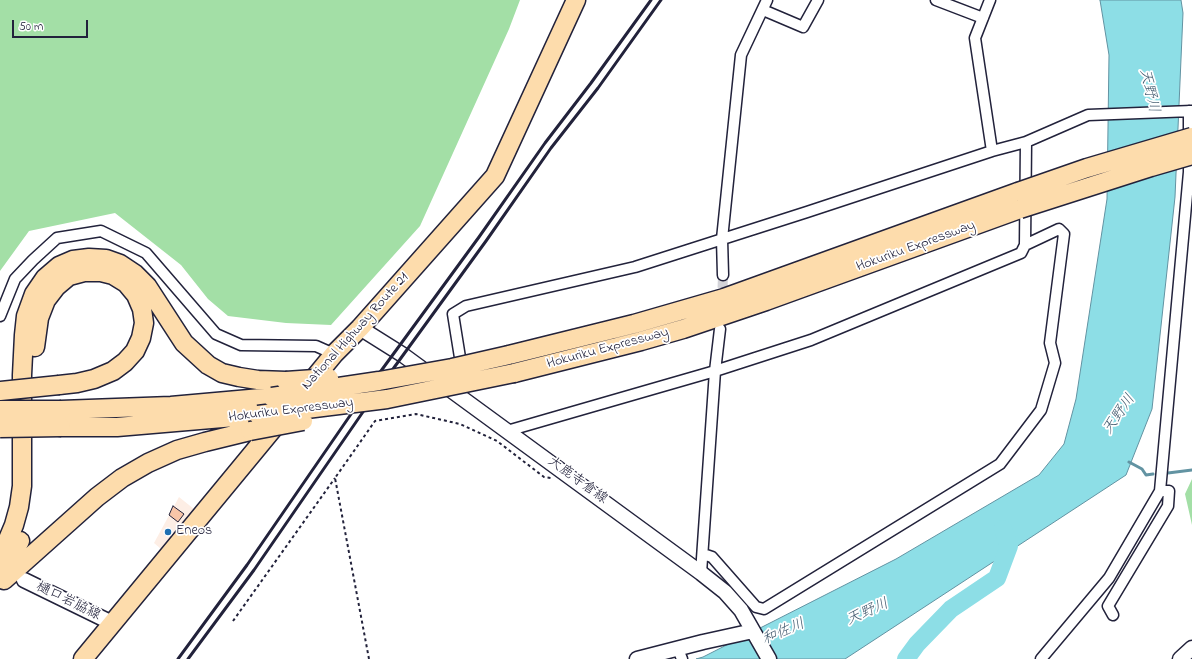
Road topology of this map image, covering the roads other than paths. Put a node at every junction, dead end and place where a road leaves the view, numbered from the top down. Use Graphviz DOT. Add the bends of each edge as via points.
graph roads {
  1 [pos="576,0"];
  2 [pos="767,0"];
  3 [pos="818,0"];
  4 [pos="936,0"];
  5 [pos="990,0"];
  6 [pos="763,10"];
  7 [pos="983,18"];
  8 [pos="1191,111"];
  9 [pos="1192,137"];
  10 [pos="1026,142"];
  11 [pos="992,151"];
  12 [pos="1192,155"];
  13 [pos="1019,200"];
  14 [pos="722,240"];
  15 [pos="1025,246"];
  16 [pos="723,275"];
  17 [pos="0,316"];
  18 [pos="360,328"];
  19 [pos="720,330"];
  20 [pos="509,353"];
  21 [pos="334,354"];
  22 [pos="715,371"];
  23 [pos="0,391"];
  24 [pos="466,400"];
  25 [pos="0,410"];
  26 [pos="61,419"];
  27 [pos="254,423"];
  28 [pos="0,428"];
  29 [pos="507,431"];
  30 [pos="1160,491"];
  31 [pos="0,553"];
  32 [pos="704,554"];
  33 [pos="701,573"];
  34 [pos="0,576"];
  35 [pos="24,580"];
  36 [pos="0,584"];
  37 [pos="1113,615"];
  38 [pos="112,623"];
  39 [pos="755,634"];
  40 [pos="1192,648"];
  41 [pos="681,655"];
  42 [pos="83,659"];
  43 [pos="637,659"];
  44 [pos="769,659"];
  45 [pos="1041,659"];
  46 [pos="1180,659"];
  1 -- 18 [label="highway, National Highway Route 21" via="495,176"];
  2 -- 6 [label="street"];
  3 -- 6 [label="street" via="803,27"];
  4 -- 7 [label="street"];
  5 -- 7 [label="street"];
  6 -- 14 [label="street" via="741,55"];
  7 -- 11 [label="street" via="976,38"];
  8 -- 10 [label="street" via="1088,115"];
  8 -- 30 [label="street" via="1189,172"];
  9 -- 13 [label="highway, Hokuriku Expressway, bridge" via="1087,168"];
  10 -- 11 [label="street"];
  10 -- 15 [label="street"];
  11 -- 14 [label="street"];
  12 -- 13 [label="highway, Hokuriku Expressway, bridge"];
  13 -- 20 [label="highway, Hokuriku Expressway" via="724,298 596,334"];
  13 -- 27 [label="highway, Hokuriku Expressway, bridge" via="801,288 641,341 377,406"];
  14 -- 16 [label="street"];
  14 -- 24 [label="street" via="635,267 466,306 453,314"];
  15 -- 22 [label="street" via="1021,253 811,340"];
  15 -- 32 [label="street" via="1059,229 1064,234 1050,343 1055,363 1041,410 1000,464 764,608 756,607 712,557"];
  17 -- 21 [label="street" via="15,279 58,238 101,231 146,253 216,334 241,345 316,346"];
  18 -- 21 [label="highway, National Highway Route 21"];
  18 -- 24 [label="main road, 大鹿寺倉線"];
  19 -- 22 [label="street"];
  20 -- 26 [label="highway, Hokuriku Expressway, bridge" via="452,368 272,397"];
  20 -- 31 [label="highway, bridge" via="384,373 325,379 286,381 239,377 208,365 184,343 147,286 135,274 106,259 73,260 59,266 45,278 34,294 26,316 22,375 22,486 14,525"];
  21 -- 38 [label="highway, National Highway Route 21"];
  22 -- 29 [label="street"];
  22 -- 32 [label="street"];
  23 -- 34 [label="highway, bridge" via="59,385 77,383 113,371 135,351 141,338 144,323 136,295 126,283 114,276 100,272 84,272 69,276 46,300 35,337 34,376 34,486 32,505 19,544"];
  24 -- 29 [label="main road, 大鹿寺倉線"];
  25 -- 26 [label="highway, Hokuriku Expressway, bridge"];
  26 -- 27 [label="highway, Hokuriku Expressway" via="117,427"];
  26 -- 28 [label="highway, Hokuriku Expressway, bridge"];
  27 -- 36 [label="highway" via="177,450 122,478 96,497"];
  29 -- 33 [label="main road, 大鹿寺倉線"];
  30 -- 37 [label="street" via="1169,491 1168,506 1108,606"];
  30 -- 45 [label="street" via="1109,578"];
  32 -- 33 [label="street"];
  33 -- 39 [label="main road, 大鹿寺倉線" via="725,592 741,610"];
  35 -- 38 [label="main road, 樋口岩脇線"];
  38 -- 42 [label="highway, National Highway Route 21"];
  39 -- 41 [label="main road"];
  39 -- 44 [label="main road, 大鹿寺倉線"];
  40 -- 46 [label="main road"];
  41 -- 43 [label="main road"];
}
